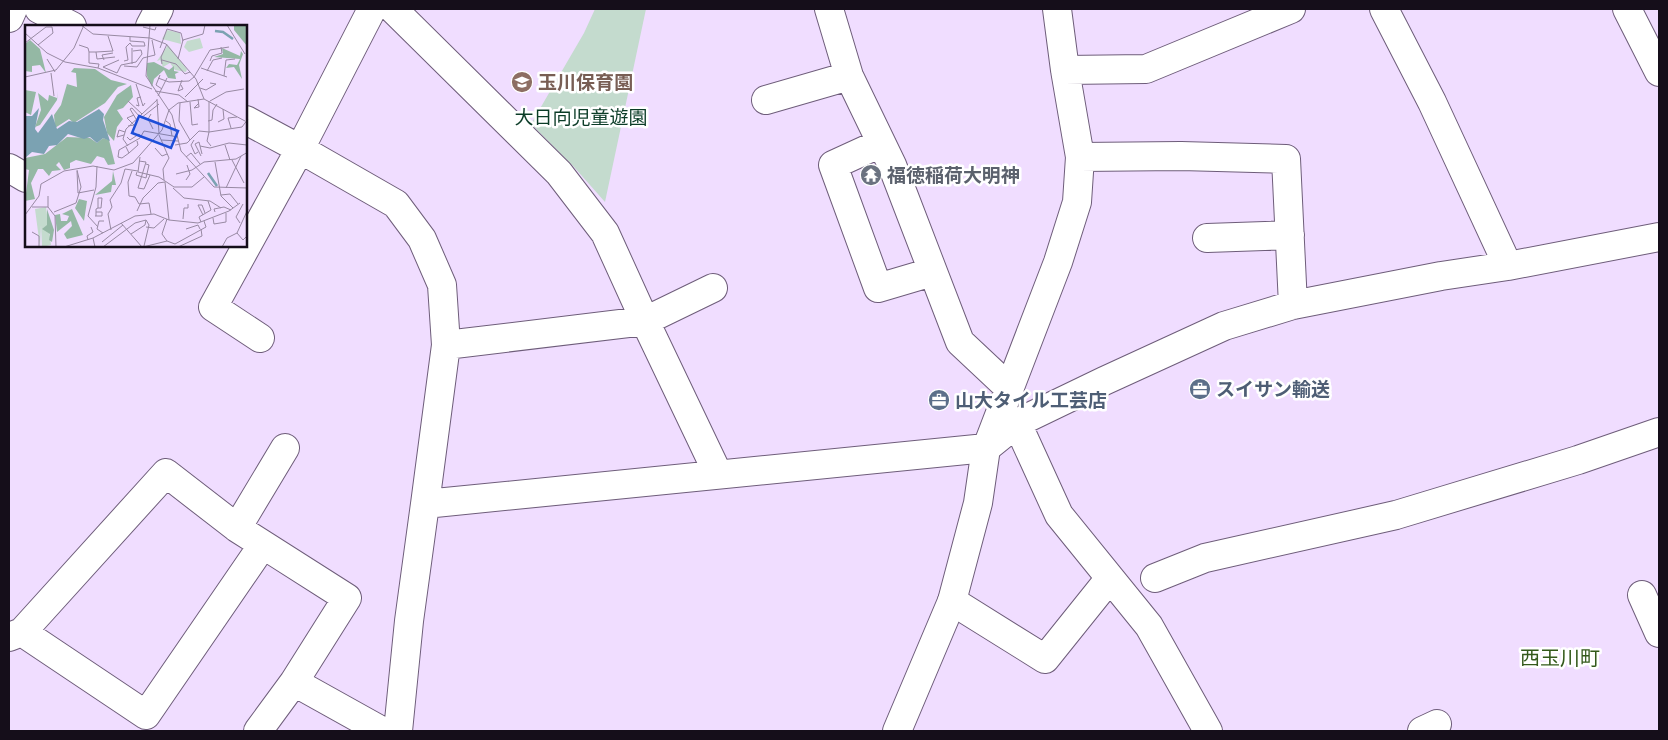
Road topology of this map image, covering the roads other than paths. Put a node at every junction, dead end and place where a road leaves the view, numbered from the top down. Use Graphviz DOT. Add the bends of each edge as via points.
graph roads {
  1 [pos="13,9"];
  2 [pos="39,9"];
  3 [pos="159,9"];
  4 [pos="372,9"];
  5 [pos="393,9"];
  6 [pos="829,9"];
  7 [pos="1057,9"];
  8 [pos="1291,9"];
  9 [pos="1384,9"];
  10 [pos="1627,9"];
  11 [pos="9,18"];
  12 [pos="70,25"];
  13 [pos="151,25"];
  14 [pos="1065,70"];
  15 [pos="1659,72"];
  16 [pos="849,76"];
  17 [pos="766,100"];
  18 [pos="248,121"];
  19 [pos="881,144"];
  20 [pos="300,149"];
  21 [pos="1080,157"];
  22 [pos="9,168"];
  23 [pos="25,177"];
  24 [pos="1290,235"];
  25 [pos="1659,237"];
  26 [pos="1207,238"];
  27 [pos="248,244"];
  28 [pos="246,248"];
  29 [pos="1508,266"];
  30 [pos="932,272"];
  31 [pos="713,288"];
  32 [pos="1293,304"];
  33 [pos="645,321"];
  34 [pos="260,338"];
  35 [pos="446,345"];
  36 [pos="1009,388"];
  37 [pos="1017,423"];
  38 [pos="1659,432"];
  39 [pos="285,448"];
  40 [pos="986,448"];
  41 [pos="718,474"];
  42 [pos="425,504"];
  43 [pos="237,528"];
  44 [pos="262,546"];
  45 [pos="1110,578"];
  46 [pos="1154,578"];
  47 [pos="1642,595"];
  48 [pos="952,601"];
  49 [pos="1659,633"];
  50 [pos="16,635"];
  51 [pos="294,682"];
  52 [pos="258,731"];
  53 [pos="382,731"];
  54 [pos="398,731"];
  55 [pos="897,731"];
  56 [pos="1208,731"];
  1 -- 11 [label="street"];
  2 -- 12 [label="street"];
  3 -- 13 [label="street"];
  4 -- 20 [label="street"];
  5 -- 33 [label="street" via="559,174 605,233"];
  6 -- 16 [label="street"];
  7 -- 14 [label="street"];
  8 -- 14 [label="street" via="1146,69"];
  9 -- 29 [label="street" via="1432,102"];
  10 -- 15 [label="street"];
  14 -- 21 [label="street"];
  16 -- 17 [label="street"];
  16 -- 19 [label="street"];
  18 -- 20 [label="street"];
  19 -- 30 [label="street"];
  19 -- 30 [label="street" via="833,165 878,288"];
  20 -- 27 [label="street"];
  20 -- 35 [label="street" via="396,204 422,239 442,285"];
  21 -- 24 [label="street" via="1286,159"];
  21 -- 36 [label="street" via="1077,202 1058,262"];
  22 -- 23 [label="street"];
  24 -- 26 [label="street"];
  24 -- 32 [label="street"];
  25 -- 29 [label="street"];
  28 -- 34 [label="street" via="213,308"];
  29 -- 32 [label="street"];
  30 -- 36 [label="street" via="960,342"];
  31 -- 33 [label="street"];
  32 -- 37 [label="street" via="1224,326"];
  33 -- 35 [label="street"];
  33 -- 41 [label="street"];
  35 -- 42 [label="street"];
  36 -- 40 [label="street"];
  37 -- 40 [label="street"];
  37 -- 45 [label="street" via="1059,515"];
  38 -- 46 [label="street" via="1396,515 1204,558"];
  39 -- 43 [label="street"];
  40 -- 41 [label="street"];
  40 -- 48 [label="street" via="978,503"];
  41 -- 42 [label="street"];
  42 -- 54 [label="street"];
  43 -- 44 [label="street"];
  43 -- 50 [label="street" via="166,473"];
  44 -- 50 [label="street" via="146,715"];
  44 -- 51 [label="street" via="347,598"];
  45 -- 48 [label="street" via="1045,659"];
  45 -- 56 [label="street" via="1149,626"];
  47 -- 49 [label="street"];
  48 -- 55 [label="street"];
  51 -- 52 [label="street"];
  51 -- 53 [label="street"];
}
